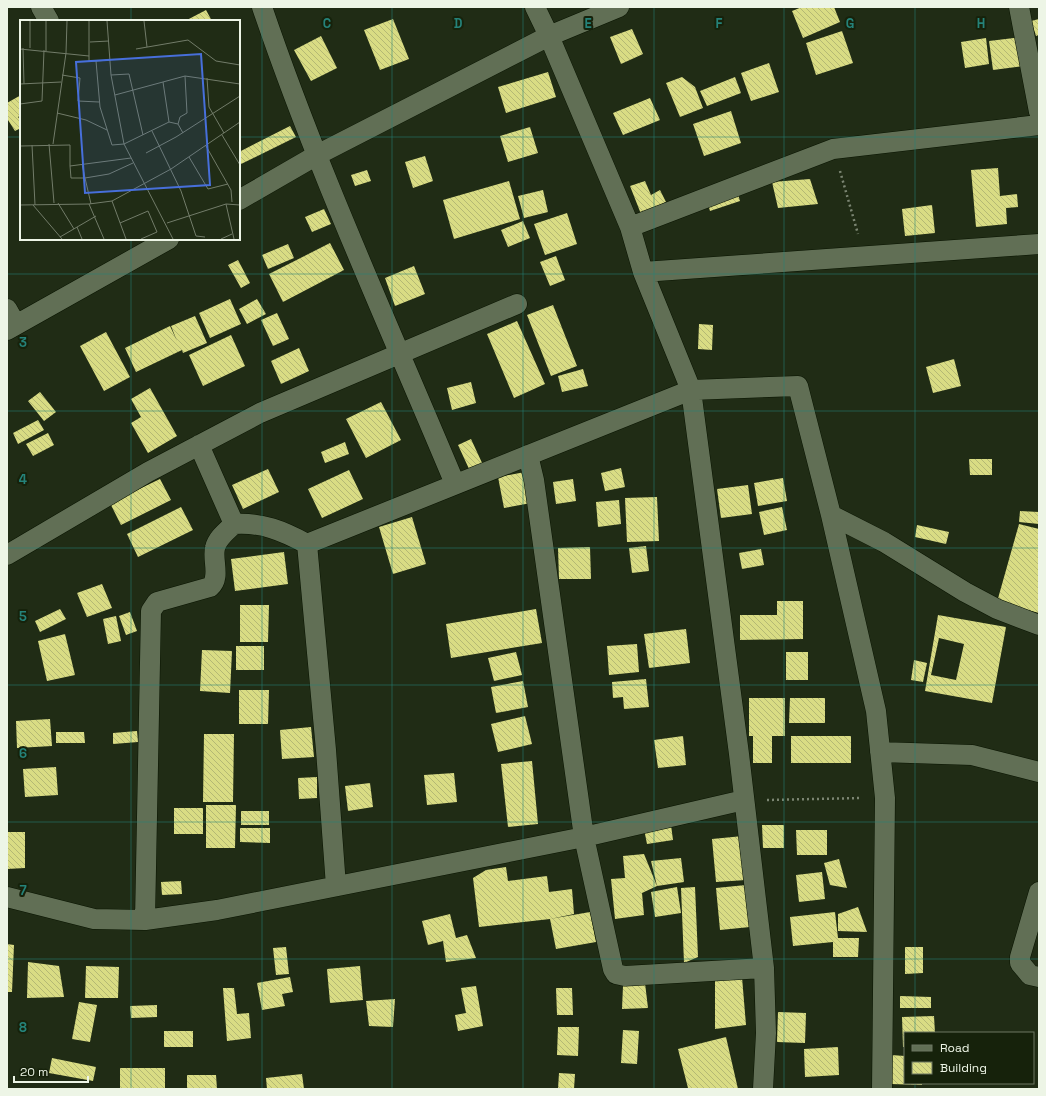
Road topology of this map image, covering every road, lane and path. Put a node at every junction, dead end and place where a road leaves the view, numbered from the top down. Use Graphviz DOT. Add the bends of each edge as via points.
graph roads {
  1 [pos="42,7"];
  2 [pos="262,7"];
  3 [pos="535,7"];
  4 [pos="619,7"];
  5 [pos="1019,7"];
  6 [pos="48,20"];
  7 [pos="549,36"];
  8 [pos="1039,112"];
  9 [pos="1039,125"];
  10 [pos="833,149"];
  11 [pos="317,155"];
  12 [pos="240,199"];
  13 [pos="630,227"];
  14 [pos="163,241"];
  15 [pos="1039,244"];
  16 [pos="864,255"];
  17 [pos="643,272"];
  18 [pos="517,304"];
  19 [pos="10,321"];
  20 [pos="400,353"];
  21 [pos="691,390"];
  22 [pos="199,445"];
  23 [pos="528,455"];
  24 [pos="455,484"];
  25 [pos="831,515"];
  26 [pos="234,524"];
  27 [pos="306,544"];
  28 [pos="7,555"];
  29 [pos="1039,625"];
  30 [pos="880,752"];
  31 [pos="1039,772"];
  32 [pos="885,798"];
  33 [pos="744,800"];
  34 [pos="584,837"];
  35 [pos="336,886"];
  36 [pos="1039,892"];
  37 [pos="7,897"];
  38 [pos="145,920"];
  39 [pos="764,968"];
  40 [pos="1039,977"];
  41 [pos="763,1089"];
  42 [pos="882,1089"];
  1 -- 6 [label="street"];
  2 -- 11 [label="street"];
  3 -- 7 [label="street"];
  4 -- 7 [label="street"];
  5 -- 8 [label="street"];
  7 -- 11 [label="street"];
  7 -- 13 [label="street"];
  9 -- 10 [label="street"];
  10 -- 13 [label="street"];
  10 -- 16 [label="path"];
  11 -- 12 [label="street"];
  11 -- 20 [label="street"];
  13 -- 17 [label="street"];
  14 -- 19 [label="street"];
  15 -- 16 [label="street"];
  16 -- 17 [label="street"];
  17 -- 21 [label="street"];
  18 -- 20 [label="street"];
  20 -- 22 [label="street" via="260,413"];
  20 -- 24 [label="street"];
  21 -- 23 [label="street"];
  21 -- 25 [label="street" via="798,386"];
  21 -- 33 [label="street"];
  22 -- 26 [label="street"];
  22 -- 28 [label="street"];
  23 -- 24 [label="street"];
  23 -- 34 [label="street" via="534,480"];
  24 -- 27 [label="street"];
  25 -- 29 [label="street" via="884,542 997,609"];
  25 -- 30 [label="street" via="876,711"];
  26 -- 27 [label="street" via="260,524"];
  26 -- 38 [label="street" via="214,548 214,584 157,602 151,611"];
  27 -- 35 [label="street"];
  30 -- 31 [label="street" via="972,755"];
  30 -- 32 [label="street"];
  32 -- 33 [label="path"];
  32 -- 42 [label="street"];
  33 -- 34 [label="street"];
  33 -- 39 [label="street"];
  34 -- 35 [label="street"];
  34 -- 39 [label="street" via="616,974 625,976"];
  35 -- 38 [label="street" via="217,910"];
  36 -- 40 [label="street" via="1020,963 1030,975"];
  37 -- 38 [label="street" via="94,919"];
  39 -- 41 [label="street" via="766,1033"];
}
